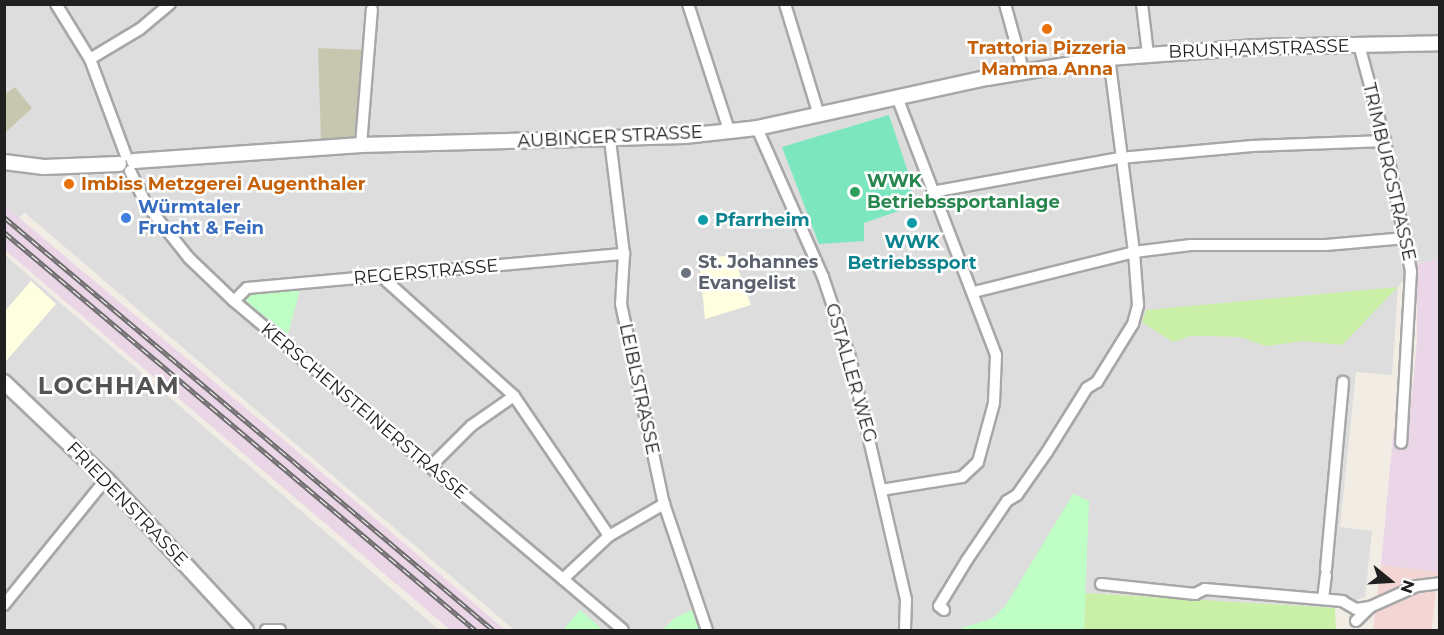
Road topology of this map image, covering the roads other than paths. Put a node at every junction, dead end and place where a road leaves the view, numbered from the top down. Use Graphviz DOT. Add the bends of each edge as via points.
graph roads {
  1 [pos="56,4"];
  2 [pos="170,4"];
  3 [pos="688,4"];
  4 [pos="785,4"];
  5 [pos="1005,4"];
  6 [pos="1142,4"];
  7 [pos="372,9"];
  8 [pos="1440,43"];
  9 [pos="1359,45"];
  10 [pos="1148,54"];
  11 [pos="1109,58"];
  12 [pos="90,59"];
  13 [pos="1080,63"];
  14 [pos="1024,73"];
  15 [pos="897,97"];
  16 [pos="819,116"];
  17 [pos="757,128"];
  18 [pos="729,130"];
  19 [pos="610,140"];
  20 [pos="1385,141"];
  21 [pos="360,145"];
  22 [pos="1120,158"];
  23 [pos="4,162"];
  24 [pos="127,163"];
  25 [pos="932,192"];
  26 [pos="1406,238"];
  27 [pos="1134,252"];
  28 [pos="624,254"];
  29 [pos="381,277"];
  30 [pos="974,292"];
  31 [pos="234,301"];
  32 [pos="4,382"];
  33 [pos="1343,382"];
  34 [pos="514,396"];
  35 [pos="1401,443"];
  36 [pos="431,466"];
  37 [pos="106,479"];
  38 [pos="881,490"];
  39 [pos="664,504"];
  40 [pos="609,536"];
  41 [pos="562,579"];
  42 [pos="1440,583"];
  43 [pos="1101,584"];
  44 [pos="1323,599"];
  45 [pos="4,605"];
  46 [pos="1370,607"];
  47 [pos="944,610"];
  48 [pos="1356,621"];
  49 [pos="246,630"];
  50 [pos="266,630"];
  51 [pos="280,630"];
  52 [pos="622,630"];
  53 [pos="706,630"];
  54 [pos="905,630"];
  1 -- 12 [label="street, KERSCHENSTEINERSTRASSE"];
  2 -- 12 [label="street" via="140,29"];
  3 -- 18 [label="street"];
  4 -- 16 [label="street"];
  5 -- 14 [label="street"];
  6 -- 10 [label="street"];
  7 -- 21 [label="street"];
  8 -- 9 [label="street, BRUNHAMSTRASSE"];
  9 -- 10 [label="street, BRUNHAMSTRASSE"];
  9 -- 20 [label="street, TRIMBURGSTRASSE"];
  10 -- 11 [label="street, BRUNHAMSTRASSE"];
  11 -- 13 [label="street, BRUNHAMSTRASSE"];
  11 -- 22 [label="street"];
  12 -- 24 [label="street, KERSCHENSTEINERSTRASSE"];
  13 -- 14 [label="street, AUBINGER STRASSE"];
  14 -- 15 [label="street, AUBINGER STRASSE"];
  15 -- 16 [label="street, AUBINGER STRASSE"];
  15 -- 25 [label="street"];
  16 -- 17 [label="street, AUBINGER STRASSE"];
  17 -- 18 [label="street, AUBINGER STRASSE"];
  17 -- 38 [label="street, GSTALLER WEG" via="823,277 850,357"];
  18 -- 19 [label="street, AUBINGER STRASSE"];
  19 -- 21 [label="street, AUBINGER STRASSE"];
  19 -- 28 [label="street, LEIBLSTRASSE"];
  20 -- 22 [label="street" via="1252,146"];
  20 -- 26 [label="street, TRIMBURGSTRASSE"];
  21 -- 24 [label="street, AUBINGER STRASSE"];
  22 -- 25 [label="street"];
  22 -- 27 [label="street"];
  23 -- 24 [label="street, AUBINGER STRASSE" via="44,167"];
  24 -- 31 [label="street, KERSCHENSTEINERSTRASSE" via="146,204 189,258"];
  25 -- 30 [label="street"];
  26 -- 27 [label="street" via="1326,245 1239,242"];
  26 -- 35 [label="street, TRIMBURGSTRASSE" via="1410,315"];
  27 -- 30 [label="street"];
  27 -- 47 [label="street" via="1138,305 1133,324 1097,382 1087,388 1047,452 967,560 939,606"];
  28 -- 29 [label="street, REGERSTRASSE"];
  28 -- 39 [label="street, LEIBLSTRASSE" via="621,304"];
  29 -- 31 [label="street, REGERSTRASSE" via="247,288"];
  29 -- 34 [label="street"];
  30 -- 38 [label="street" via="996,355 994,403 978,462 962,477"];
  31 -- 36 [label="street, KERSCHENSTEINERSTRASSE"];
  32 -- 37 [label="street, FRIEDENSTRASSE"];
  33 -- 44 [label="street"];
  34 -- 36 [label="street" via="471,426"];
  34 -- 40 [label="street"];
  36 -- 41 [label="street, KERSCHENSTEINERSTRASSE"];
  37 -- 45 [label="street"];
  37 -- 49 [label="street, FRIEDENSTRASSE"];
  38 -- 54 [label="street, GSTALLER WEG" via="906,600"];
  39 -- 40 [label="street"];
  39 -- 53 [label="street, LEIBLSTRASSE"];
  40 -- 41 [label="street"];
  41 -- 52 [label="street, KERSCHENSTEINERSTRASSE"];
  42 -- 46 [label="street" via="1417,586"];
  43 -- 44 [label="street" via="1195,594 1205,589"];
  44 -- 46 [label="street" via="1342,601 1356,609"];
  46 -- 48 [label="street"];
  50 -- 51 [label="street"];
}
